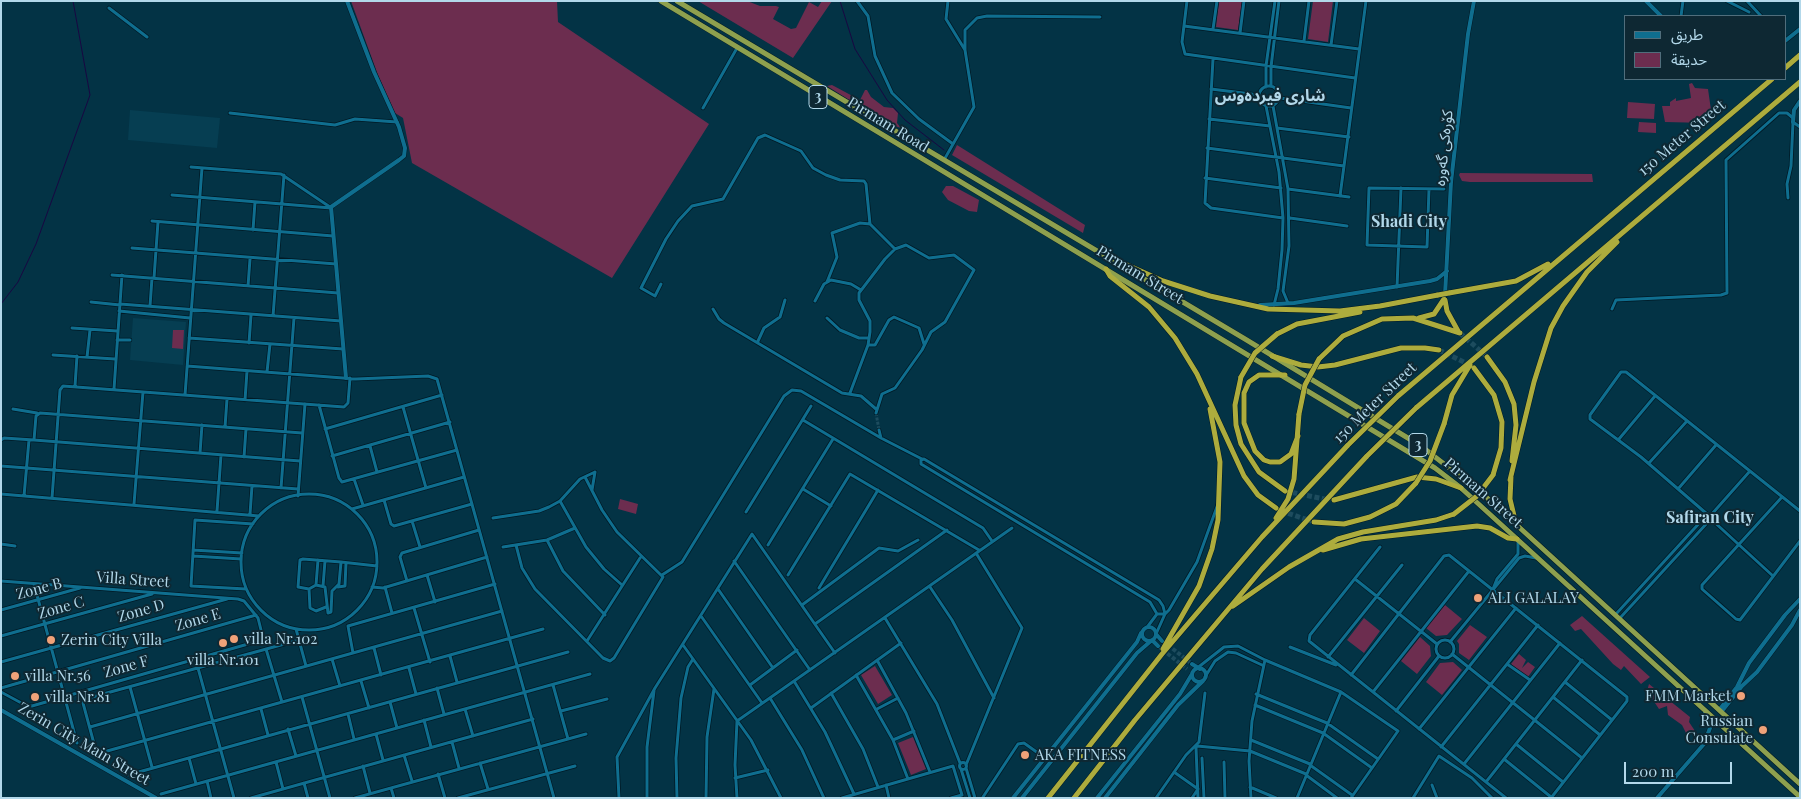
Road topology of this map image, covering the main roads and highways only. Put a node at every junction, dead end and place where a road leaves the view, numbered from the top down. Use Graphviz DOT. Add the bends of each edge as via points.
graph roads {
  1 [pos="661,1"];
  2 [pos="676,1"];
  3 [pos="1800,55"];
  4 [pos="1786,67"];
  5 [pos="1771,80"];
  6 [pos="1800,82"];
  7 [pos="980,183"];
  8 [pos="976,191"];
  9 [pos="1648,210"];
  10 [pos="1563,254"];
  11 [pos="1116,264"];
  12 [pos="1106,269"];
  13 [pos="1380,306"];
  14 [pos="1414,318"];
  15 [pos="1439,350"];
  16 [pos="1272,356"];
  17 [pos="1475,357"];
  18 [pos="1487,357"];
  19 [pos="1474,368"];
  20 [pos="1284,376"];
  21 [pos="1203,390"];
  22 [pos="1298,436"];
  23 [pos="1510,480"];
  24 [pos="1460,488"];
  25 [pos="1285,491"];
  26 [pos="1334,500"];
  27 [pos="1276,508"];
  28 [pos="1314,522"];
  29 [pos="1516,524"];
  30 [pos="1262,537"];
  31 [pos="1517,540"];
  32 [pos="1313,553"];
  33 [pos="1224,613"];
  34 [pos="1162,654"];
  35 [pos="1800,784"];
  36 [pos="1800,797"];
  37 [pos="1048,798"];
  38 [pos="1074,798"];
  1 -- 8 [label="highway, Pirmam Road / 3"];
  2 -- 7 [label="highway, Pirmam Road / 3"];
  3 -- 4 [label="highway"];
  5 -- 10 [label="highway, 150 Meter Street"];
  6 -- 9 [label="highway"];
  7 -- 11 [label="highway, Pirmam Street / 3"];
  8 -- 12 [label="highway, Pirmam Street / 3"];
  9 -- 17 [label="highway"];
  9 -- 23 [label="highway" via="1587,272 1557,316 1542,352"];
  10 -- 13 [label="highway, bridge" via="1516,281"];
  10 -- 30 [label="highway, 150 Meter Street, bridge" via="1398,396"];
  11 -- 13 [label="highway" via="1124,264 1210,296 1276,309 1317,311"];
  11 -- 16 [label="highway, Pirmam Street / 3"];
  12 -- 20 [label="highway, Pirmam Street / 3"];
  12 -- 21 [label="highway" via="1168,327"];
  13 -- 25 [label="highway, bridge" via="1297,324 1277,334 1255,353 1241,377 1235,405 1241,444 1259,472"];
  14 -- 14 [label="highway" via="1434,314 1444,299 1459,332"];
  14 -- 22 [label="highway, bridge" via="1382,319 1357,328 1343,336 1320,359 1305,385"];
  15 -- 16 [label="highway" via="1401,348 1318,367"];
  16 -- 29 [label="highway, Pirmam Street / 3" via="1421,446"];
  17 -- 28 [label="highway, bridge" via="1452,395 1430,461 1402,500 1370,517 1344,524"];
  17 -- 33 [label="highway, bridge" via="1367,456"];
  18 -- 23 [label="highway" via="1505,382 1514,404 1516,432"];
  19 -- 32 [label="highway, bridge" via="1494,395 1501,417 1502,441 1493,475 1477,496 1454,514 1357,533"];
  20 -- 22 [label="highway" via="1266,374 1253,377 1244,393 1244,423 1254,451 1270,462 1285,459 1291,454"];
  20 -- 24 [label="highway, Pirmam Street / 3" via="1419,457"];
  21 -- 27 [label="highway" via="1244,476 1258,495"];
  21 -- 34 [label="highway" via="1218,444 1220,499 1214,542 1192,600"];
  22 -- 30 [label="highway" via="1292,490"];
  23 -- 29 [label="highway"];
  24 -- 26 [label="highway" via="1436,479 1417,477"];
  24 -- 31 [label="highway, Pirmam Street / 3"];
  29 -- 35 [label="highway, Pirmam Street / 3"];
  30 -- 34 [label="highway, 150 Meter Street"];
  31 -- 32 [label="highway" via="1477,526 1361,539"];
  31 -- 36 [label="highway, Pirmam Street / 3"];
  32 -- 33 [label="highway" via="1262,584"];
  33 -- 38 [label="highway"];
  34 -- 37 [label="highway, 150 Meter Street"];
}
